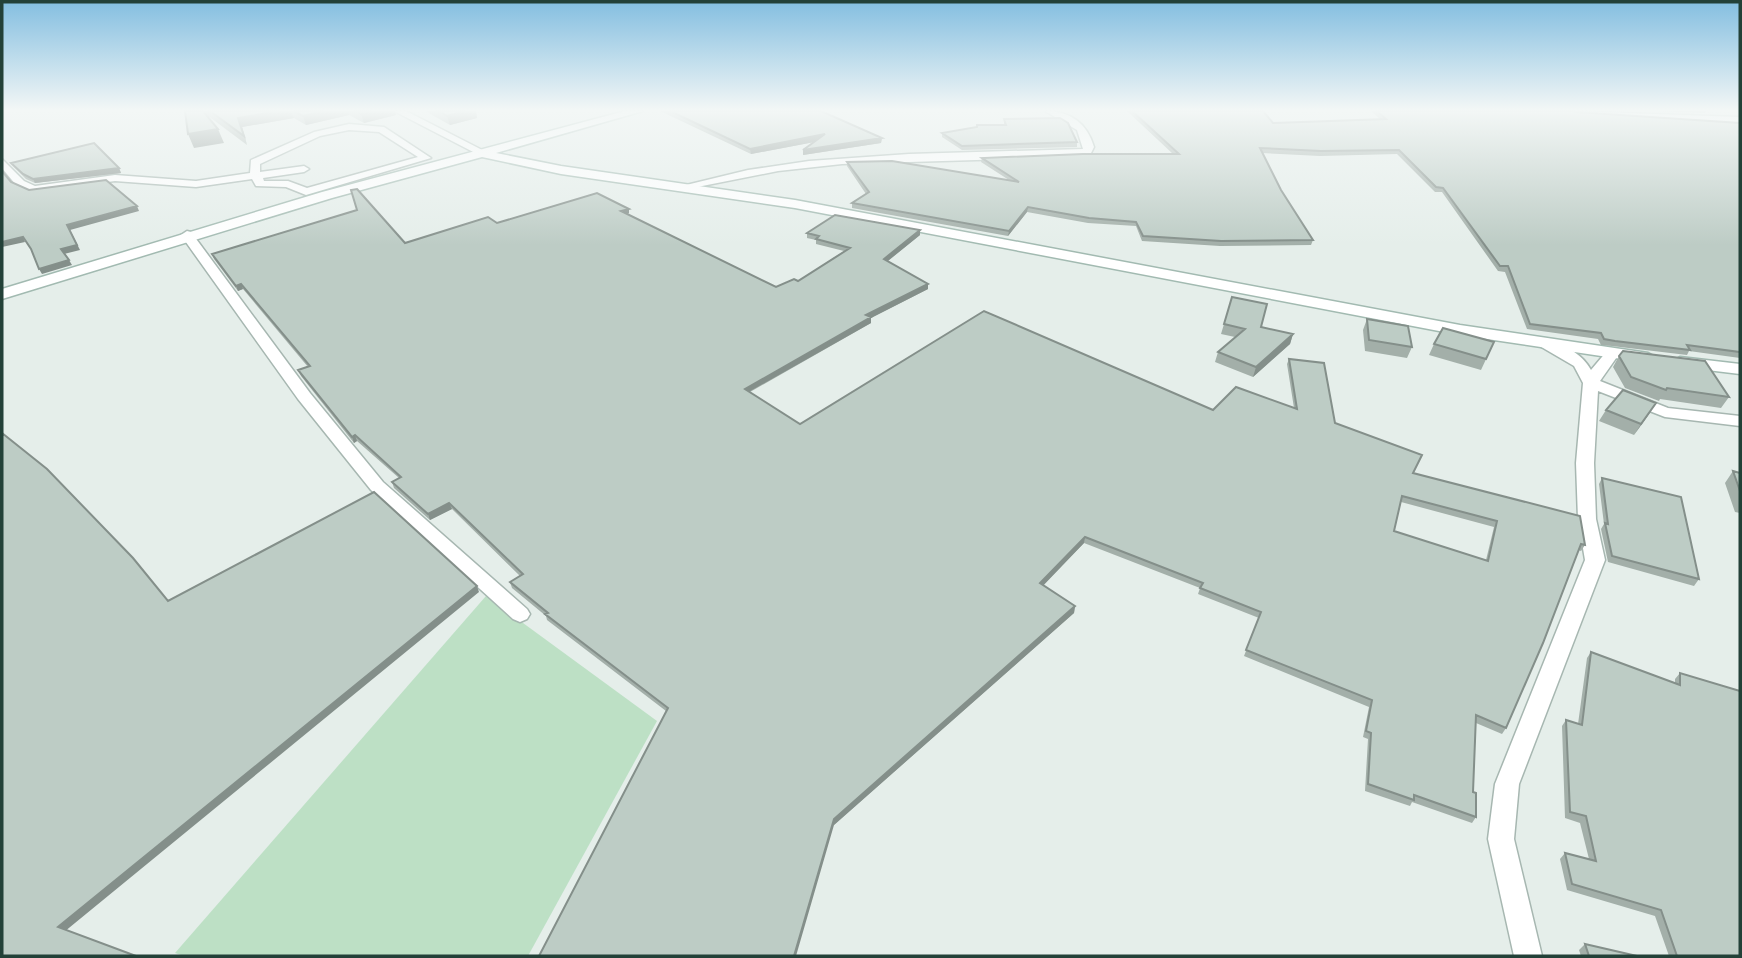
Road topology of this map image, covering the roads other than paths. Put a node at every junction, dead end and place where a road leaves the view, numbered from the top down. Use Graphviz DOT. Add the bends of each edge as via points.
graph roads {
  1 [pos="269,156"];
  2 [pos="422,156"];
  3 [pos="479,156"];
  4 [pos="491,156"];
  5 [pos="942,156"];
  6 [pos="2,162"];
  7 [pos="304,169"];
  8 [pos="256,176"];
  9 [pos="687,186"];
  10 [pos="187,235"];
  11 [pos="2,294"];
  12 [pos="1543,342"];
  13 [pos="1612,354"];
  14 [pos="1740,369"];
  15 [pos="1591,383"];
  16 [pos="1740,421"];
  17 [pos="520,614"];
  18 [pos="1528,956"];
  1 -- 8 [label="street" via="255,162"];
  2 -- 8 [label="street" via="426,158 306,192 288,184 260,184"];
  3 -- 10 [label="street"];
  4 -- 9 [label="street" via="557,171"];
  5 -- 9 [label="street" via="809,164"];
  6 -- 8 [label="street" via="20,183 33,188 116,178 182,184"];
  7 -- 8 [label="street"];
  9 -- 12 [label="street" via="1079,256 1206,285"];
  10 -- 11 [label="street"];
  10 -- 17 [label="street" via="304,396 377,486"];
  12 -- 13 [label="street"];
  12 -- 15 [label="street" via="1580,363"];
  13 -- 14 [label="street"];
  13 -- 15 [label="street"];
  15 -- 16 [label="street" via="1665,412"];
  15 -- 18 [label="street" via="1585,463 1587,519 1595,560 1507,784 1501,839"];
}
